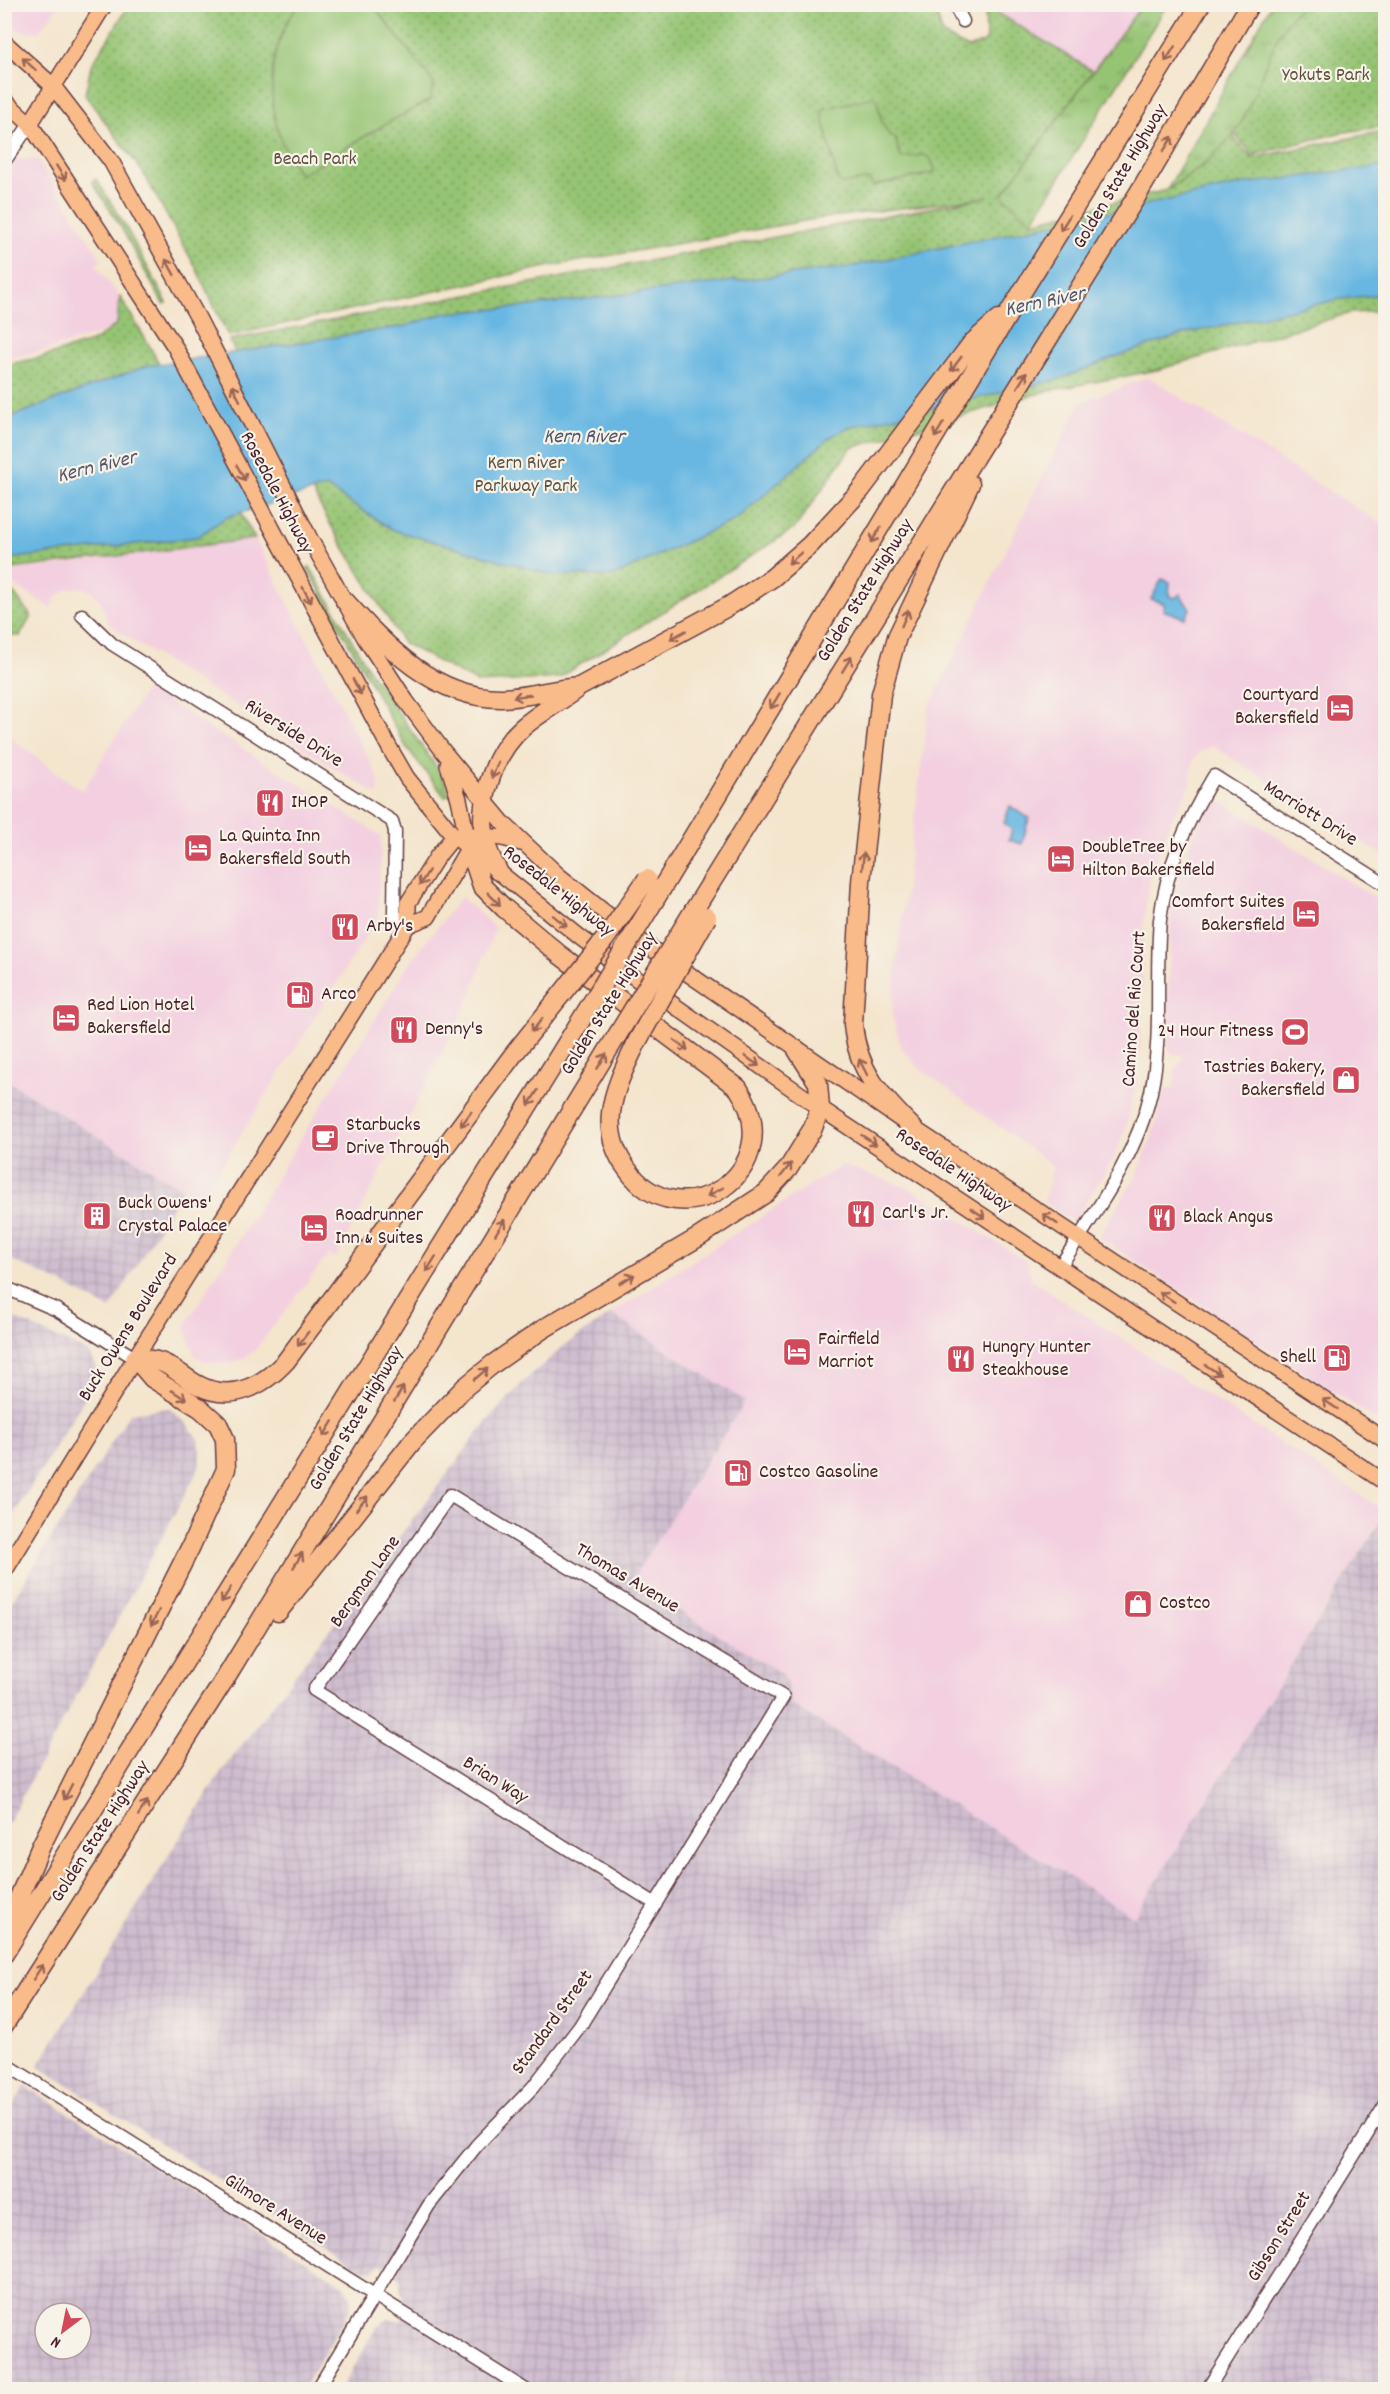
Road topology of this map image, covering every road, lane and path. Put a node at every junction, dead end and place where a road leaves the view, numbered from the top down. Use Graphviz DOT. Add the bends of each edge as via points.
graph roads {
  1 [pos="105,4"];
  2 [pos="954,4"];
  3 [pos="1200,4"];
  4 [pos="1251,4"];
  5 [pos="963,21"];
  6 [pos="4,42"];
  7 [pos="53,86"];
  8 [pos="4,100"];
  9 [pos="30,124"];
  10 [pos="4,162"];
  11 [pos="1012,308"];
  12 [pos="992,429"];
  13 [pos="345,601"];
  14 [pos="82,615"];
  15 [pos="579,687"];
  16 [pos="443,751"];
  17 [pos="1214,776"];
  18 [pos="485,803"];
  19 [pos="468,839"];
  20 [pos="524,844"];
  21 [pos="498,871"];
  22 [pos="654,884"];
  23 [pos="1386,885"];
  24 [pos="701,914"];
  25 [pos="408,925"];
  26 [pos="797,1050"];
  27 [pos="820,1108"];
  28 [pos="913,1128"];
  29 [pos="1078,1238"];
  30 [pos="1059,1268"];
  31 [pos="4,1287"];
  32 [pos="135,1358"];
  33 [pos="1386,1441"];
  34 [pos="1386,1483"];
  35 [pos="450,1495"];
  36 [pos="4,1572"];
  37 [pos="223,1682"];
  38 [pos="314,1690"];
  39 [pos="783,1697"];
  40 [pos="656,1904"];
  41 [pos="4,1932"];
  42 [pos="4,1953"];
  43 [pos="5,2023"];
  44 [pos="4,2063"];
  45 [pos="1386,2104"];
  46 [pos="373,2295"];
  47 [pos="317,2390"];
  48 [pos="526,2390"];
  49 [pos="1207,2390"];
  1 -- 7 [label="main road"];
  2 -- 5 [label="street"];
  3 -- 11 [label="highway, Golden State Highway, one-way"];
  12 -- 4 [label="highway, Golden State Highway, one-way"];
  7 -- 6 [label="main road, Rosedale Highway, one-way"];
  7 -- 9 [label="main road"];
  13 -- 7 [label="main road, Rosedale Highway, one-way" via="111,160"];
  8 -- 9 [label="main road, Rosedale Highway"];
  9 -- 10 [label="street"];
  9 -- 19 [label="main road, Rosedale Highway, one-way" via="174,347 407,778"];
  11 -- 15 [label="highway, one-way" via="972,342 860,491 810,545 772,578 729,606"];
  11 -- 22 [label="highway, Golden State Highway, one-way" via="678,859"];
  24 -- 12 [label="highway, Golden State Highway, one-way" via="782,767"];
  28 -- 12 [label="highway, one-way" via="874,1086 854,1041 861,882 878,729 885,676 897,637"];
  15 -- 13 [label="highway, one-way" via="499,698 444,684 384,644"];
  13 -- 16 [label="main road, Rosedale Highway" via="364,638"];
  14 -- 25 [label="street, Riverside Drive" via="112,644 392,821 394,915"];
  15 -- 18 [label="highway, one-way" via="511,739 493,772"];
  16 -- 18 [label="main road, Rosedale Highway"];
  16 -- 19 [label="main road"];
  17 -- 23 [label="street, Marriott Drive"];
  17 -- 29 [label="street, Camino del Rio Court" via="1181,837 1164,892 1155,1063 1144,1119 1120,1173"];
  18 -- 19 [label="highway"];
  18 -- 20 [label="main road, Rosedale Highway"];
  19 -- 20 [label="main road"];
  19 -- 21 [label="highway" via="490,855"];
  19 -- 24 [label="highway, one-way, bridge" via="482,886 504,908 560,955 738,1088 747,1102 753,1125 751,1153 739,1174 711,1196 664,1197 639,1183 620,1160 611,1112 622,1072 639,1040"];
  19 -- 25 [label="main road, Buck Owens Boulevard" via="428,917"];
  19 -- 25 [label="main road, Buck Owens Boulevard, one-way" via="437,857 408,903"];
  20 -- 26 [label="main road, Rosedale Highway" via="642,942"];
  21 -- 27 [label="main road, Rosedale Highway, one-way" via="641,982"];
  22 -- 32 [label="highway, one-way, bridge" via="513,1055 277,1371 249,1388 220,1393 197,1385 162,1362"];
  22 -- 42 [label="highway, Golden State Highway, one-way, bridge" via="586,1012"];
  37 -- 24 [label="highway, Golden State Highway, one-way, bridge" via="618,1034"];
  25 -- 32 [label="main road, Buck Owens Boulevard"];
  26 -- 27 [label="highway" via="818,1083"];
  26 -- 28 [label="main road, Rosedale Highway"];
  27 -- 30 [label="main road, Rosedale Highway, one-way"];
  37 -- 27 [label="highway, one-way" via="362,1503 458,1394 543,1329 742,1211 788,1169 813,1128"];
  29 -- 28 [label="main road, Rosedale Highway, one-way"];
  29 -- 30 [label="street, Camino del Rio Court"];
  33 -- 29 [label="main road, Rosedale Highway, one-way"];
  30 -- 34 [label="main road, Rosedale Highway, one-way"];
  31 -- 32 [label="street" via="57,1310"];
  32 -- 36 [label="main road, Buck Owens Boulevard"];
  32 -- 41 [label="highway, one-way" via="152,1378 218,1424 225,1439 226,1469 41,1846"];
  35 -- 38 [label="street, Bergman Lane"];
  35 -- 39 [label="street, Thomas Avenue"];
  43 -- 37 [label="highway, Golden State Highway, one-way"];
  38 -- 40 [label="street, Brian Way"];
  39 -- 40 [label="street, Standard Street"];
  40 -- 46 [label="street, Standard Street" via="563,2049 452,2174"];
  44 -- 46 [label="street, Gilmore Avenue"];
  45 -- 49 [label="street, Gibson Street"];
  46 -- 47 [label="street, Standard Street"];
  46 -- 48 [label="street, Gilmore Avenue"];
}
